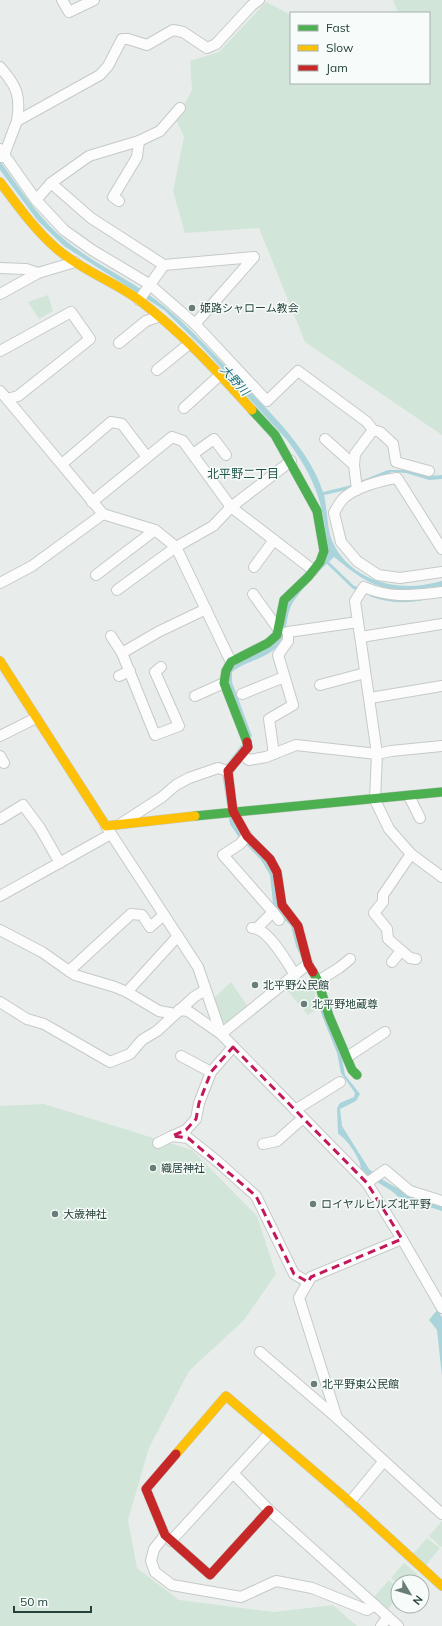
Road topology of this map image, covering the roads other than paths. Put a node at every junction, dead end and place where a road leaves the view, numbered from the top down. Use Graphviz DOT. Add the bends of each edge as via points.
graph roads {
  1 [pos="62,0"];
  2 [pos="94,0"];
  3 [pos="259,0"];
  4 [pos="0,67"];
  5 [pos="180,108"];
  6 [pos="17,121"];
  7 [pos="139,141"];
  8 [pos="1,154"];
  9 [pos="0,182"];
  10 [pos="52,183"];
  11 [pos="36,200"];
  12 [pos="119,201"];
  13 [pos="75,262"];
  14 [pos="164,265"];
  15 [pos="0,268"];
  16 [pos="38,273"];
  17 [pos="149,284"];
  18 [pos="0,294"];
  19 [pos="138,300"];
  20 [pos="158,317"];
  21 [pos="195,324"];
  22 [pos="119,343"];
  23 [pos="189,344"];
  24 [pos="0,351"];
  25 [pos="157,370"];
  26 [pos="220,375"];
  27 [pos="0,391"];
  28 [pos="7,399"];
  29 [pos="184,408"];
  30 [pos="373,430"];
  31 [pos="325,439"];
  32 [pos="226,451"];
  33 [pos="193,454"];
  34 [pos="147,457"];
  35 [pos="291,461"];
  36 [pos="62,464"];
  37 [pos="354,465"];
  38 [pos="429,471"];
  39 [pos="357,486"];
  40 [pos="92,502"];
  41 [pos="231,507"];
  42 [pos="317,511"];
  43 [pos="334,513"];
  44 [pos="103,514"];
  45 [pos="155,530"];
  46 [pos="274,540"];
  47 [pos="176,547"];
  48 [pos="442,549"];
  49 [pos="254,566"];
  50 [pos="313,570"];
  51 [pos="442,572"];
  52 [pos="96,575"];
  53 [pos="0,583"];
  54 [pos="117,590"];
  55 [pos="442,592"];
  56 [pos="253,594"];
  57 [pos="206,609"];
  58 [pos="358,622"];
  59 [pos="442,624"];
  60 [pos="279,630"];
  61 [pos="110,636"];
  62 [pos="361,637"];
  63 [pos="122,653"];
  64 [pos="0,662"];
  65 [pos="231,662"];
  66 [pos="161,668"];
  67 [pos="130,671"];
  68 [pos="365,673"];
  69 [pos="119,676"];
  70 [pos="284,677"];
  71 [pos="224,682"];
  72 [pos="320,685"];
  73 [pos="442,686"];
  74 [pos="242,694"];
  75 [pos="195,696"];
  76 [pos="370,698"];
  77 [pos="36,718"];
  78 [pos="0,736"];
  79 [pos="442,746"];
  80 [pos="245,751"];
  81 [pos="274,754"];
  82 [pos="377,754"];
  83 [pos="223,769"];
  84 [pos="442,792"];
  85 [pos="409,796"];
  86 [pos="375,800"];
  87 [pos="229,812"];
  88 [pos="420,818"];
  89 [pos="0,819"];
  90 [pos="121,824"];
  91 [pos="108,830"];
  92 [pos="247,836"];
  93 [pos="411,854"];
  94 [pos="60,862"];
  95 [pos="442,877"];
  96 [pos="0,896"];
  97 [pos="164,916"];
  98 [pos="0,930"];
  99 [pos="178,936"];
  100 [pos="401,951"];
  101 [pos="350,959"];
  102 [pos="416,959"];
  103 [pos="392,962"];
  104 [pos="302,969"];
  105 [pos="69,971"];
  106 [pos="318,981"];
  107 [pos="205,990"];
  108 [pos="127,992"];
  109 [pos="0,1002"];
  110 [pos="177,1012"];
  111 [pos="385,1032"];
  112 [pos="221,1034"];
  113 [pos="234,1047"];
  114 [pos="181,1056"];
  115 [pos="347,1057"];
  116 [pos="211,1072"];
  117 [pos="357,1075"];
  118 [pos="340,1082"];
  119 [pos="295,1110"];
  120 [pos="303,1118"];
  121 [pos="172,1136"];
  122 [pos="158,1143"];
  123 [pos="263,1144"];
  124 [pos="367,1183"];
  125 [pos="442,1201"];
  126 [pos="402,1239"];
  127 [pos="308,1282"];
  128 [pos="440,1305"];
  129 [pos="260,1352"];
  130 [pos="337,1418"];
  131 [pos="269,1434"];
  132 [pos="383,1462"];
  133 [pos="233,1473"];
  134 [pos="350,1502"];
  135 [pos="269,1510"];
  136 [pos="442,1514"];
  137 [pos="168,1538"];
  138 [pos="442,1586"];
  139 [pos="375,1605"];
  140 [pos="388,1617"];
  141 [pos="381,1626"];
  142 [pos="398,1626"];
  1 -- 2 [label="street" via="69,12"];
  3 -- 6 [label="street" via="216,44 207,48 183,32 173,30 147,45 122,39 108,66 100,75"];
  4 -- 6 [label="street" via="13,81 20,103"];
  5 -- 7 [label="street" via="160,132"];
  6 -- 8 [label="street"];
  7 -- 10 [label="street" via="88,156"];
  7 -- 12 [label="street" via="137,158 113,197"];
  8 -- 11 [label="street"];
  9 -- 13 [label="street" via="24,214 57,248"];
  10 -- 11 [label="street"];
  10 -- 14 [label="street" via="91,218"];
  11 -- 17 [label="street" via="70,234"];
  13 -- 16 [label="street"];
  13 -- 19 [label="street"];
  14 -- 17 [label="street"];
  14 -- 21 [label="street" via="254,257"];
  15 -- 16 [label="street" via="26,269"];
  16 -- 18 [label="street"];
  17 -- 19 [label="street"];
  17 -- 21 [label="street"];
  19 -- 20 [label="street"];
  20 -- 22 [label="street" via="146,321"];
  20 -- 23 [label="street"];
  21 -- 30 [label="street" via="266,401 298,371 367,422"];
  23 -- 25 [label="street"];
  23 -- 26 [label="street"];
  24 -- 28 [label="street" via="71,312 90,339 18,396"];
  26 -- 29 [label="street"];
  26 -- 35 [label="street" via="275,435"];
  27 -- 28 [label="street"];
  28 -- 36 [label="street"];
  30 -- 37 [label="street" via="355,454"];
  30 -- 38 [label="street" via="380,432 393,444 396,462"];
  31 -- 37 [label="street"];
  32 -- 33 [label="street" via="214,439"];
  33 -- 34 [label="street" via="183,441 172,437"];
  33 -- 41 [label="street"];
  34 -- 36 [label="street" via="122,424 111,422"];
  34 -- 40 [label="street"];
  35 -- 41 [label="street"];
  35 -- 42 [label="street"];
  36 -- 40 [label="street"];
  37 -- 39 [label="street"];
  39 -- 43 [label="street" via="343,499"];
  39 -- 48 [label="street" via="397,478"];
  40 -- 44 [label="street"];
  41 -- 46 [label="street"];
  41 -- 47 [label="street" via="213,526"];
  42 -- 43 [label="street"];
  42 -- 50 [label="street" via="324,551 320,562"];
  43 -- 51 [label="street" via="341,542 357,561 378,575 400,578"];
  44 -- 45 [label="street"];
  44 -- 53 [label="street" via="32,566"];
  45 -- 47 [label="street"];
  45 -- 52 [label="street"];
  46 -- 49 [label="street"];
  46 -- 50 [label="street"];
  47 -- 54 [label="street"];
  47 -- 57 [label="street"];
  50 -- 60 [label="street" via="284,600"];
  55 -- 58 [label="street" via="399,596 380,594 364,587 356,601"];
  56 -- 60 [label="street"];
  57 -- 63 [label="street"];
  57 -- 65 [label="street"];
  58 -- 62 [label="street"];
  58 -- 70 [label="street" via="288,632 288,641 278,655"];
  59 -- 62 [label="street"];
  60 -- 65 [label="street" via="268,643"];
  61 -- 63 [label="street"];
  62 -- 68 [label="street"];
  63 -- 67 [label="street"];
  64 -- 77 [label="street"];
  65 -- 71 [label="street"];
  66 -- 67 [label="street" via="155,672 179,726 152,738"];
  67 -- 69 [label="street"];
  68 -- 72 [label="street"];
  68 -- 76 [label="street"];
  70 -- 74 [label="street"];
  70 -- 81 [label="street" via="293,705 269,719"];
  71 -- 75 [label="street"];
  71 -- 80 [label="street" via="246,736"];
  73 -- 76 [label="street"];
  76 -- 82 [label="street"];
  77 -- 78 [label="street"];
  77 -- 91 [label="street"];
  79 -- 82 [label="street"];
  80 -- 81 [label="street" via="249,760"];
  80 -- 83 [label="street"];
  81 -- 82 [label="street" via="296,745"];
  82 -- 86 [label="street"];
  83 -- 87 [label="street"];
  83 -- 90 [label="street" via="176,785"];
  84 -- 85 [label="street"];
  85 -- 86 [label="street"];
  85 -- 88 [label="street"];
  86 -- 87 [label="street"];
  86 -- 93 [label="street" via="389,829"];
  87 -- 90 [label="street"];
  87 -- 92 [label="street"];
  89 -- 94 [label="street" via="23,805"];
  90 -- 91 [label="street"];
  91 -- 94 [label="street"];
  91 -- 97 [label="street"];
  92 -- 104 [label="street" via="270,859 277,872 282,905 298,926"];
  92 -- 104 [label="street" via="223,855 276,916 254,928 265,933"];
  93 -- 95 [label="street"];
  93 -- 100 [label="street" via="374,913 387,929 388,939"];
  94 -- 96 [label="street"];
  97 -- 99 [label="street"];
  97 -- 105 [label="street" via="150,927 142,916 131,914"];
  98 -- 105 [label="street" via="42,952"];
  99 -- 107 [label="street" via="198,967"];
  99 -- 108 [label="street"];
  100 -- 102 [label="street"];
  100 -- 103 [label="street"];
  101 -- 106 [label="street"];
  104 -- 106 [label="street"];
  104 -- 112 [label="street"];
  105 -- 108 [label="street"];
  106 -- 115 [label="street" via="329,1016"];
  107 -- 110 [label="street"];
  107 -- 112 [label="street"];
  108 -- 110 [label="street" via="159,1011"];
  109 -- 110 [label="street" via="110,1062 130,1054 142,1040"];
  110 -- 112 [label="street" via="188,1011"];
  111 -- 115 [label="street"];
  112 -- 113 [label="street"];
  113 -- 116 [label="street"];
  113 -- 119 [label="street"];
  114 -- 116 [label="street"];
  115 -- 117 [label="street"];
  116 -- 121 [label="street" via="199,1103 196,1119 186,1130"];
  118 -- 119 [label="street"];
  119 -- 120 [label="street"];
  120 -- 123 [label="street" via="277,1141"];
  120 -- 124 [label="street"];
  121 -- 122 [label="street"];
  121 -- 127 [label="street" via="188,1138 256,1196 294,1274"];
  124 -- 125 [label="street" via="385,1170 410,1191"];
  124 -- 126 [label="street"];
  126 -- 127 [label="street" via="311,1277"];
  126 -- 128 [label="street"];
  127 -- 130 [label="street" via="299,1298"];
  129 -- 130 [label="street"];
  130 -- 132 [label="street"];
  131 -- 133 [label="street"];
  131 -- 134 [label="street"];
  131 -- 137 [label="street" via="226,1396 146,1488"];
  132 -- 134 [label="street"];
  132 -- 136 [label="street"];
  133 -- 135 [label="street"];
  133 -- 137 [label="street"];
  134 -- 138 [label="street"];
  135 -- 137 [label="street" via="210,1575"];
  135 -- 139 [label="street"];
  137 -- 139 [label="street" via="154,1549 151,1561 155,1572 172,1585 241,1597 276,1581 312,1588 367,1610"];
  139 -- 140 [label="street"];
  140 -- 141 [label="street"];
  140 -- 142 [label="street"];
}
